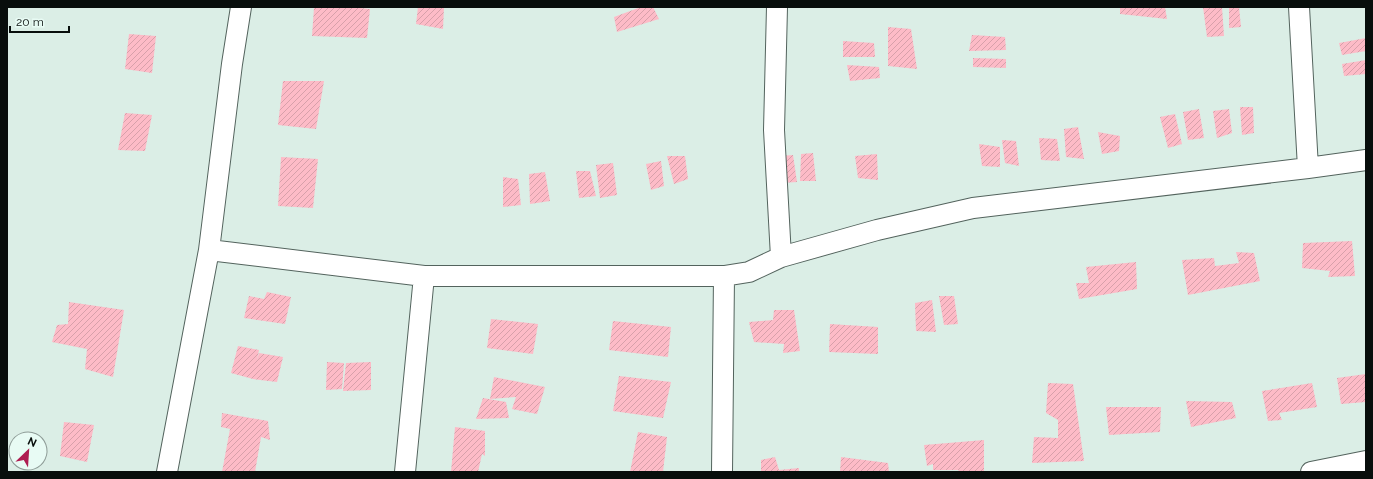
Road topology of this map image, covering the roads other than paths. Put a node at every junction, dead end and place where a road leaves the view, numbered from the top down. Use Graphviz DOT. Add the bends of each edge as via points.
graph roads {
  1 [pos="241,7"];
  2 [pos="776,7"];
  3 [pos="1299,7"];
  4 [pos="1366,160"];
  5 [pos="1308,168"];
  6 [pos="209,250"];
  7 [pos="782,258"];
  8 [pos="424,276"];
  9 [pos="724,276"];
  10 [pos="1366,461"];
  11 [pos="167,472"];
  12 [pos="405,472"];
  13 [pos="722,472"];
  14 [pos="1311,472"];
  1 -- 6 [label="street"];
  2 -- 7 [label="street" via="774,130"];
  3 -- 5 [label="street"];
  4 -- 5 [label="street"];
  5 -- 7 [label="street" via="973,208 877,230"];
  6 -- 8 [label="street"];
  6 -- 11 [label="street"];
  7 -- 9 [label="street" via="749,272"];
  8 -- 9 [label="street"];
  8 -- 12 [label="street"];
  9 -- 13 [label="street"];
  10 -- 14 [label="street"];
}
